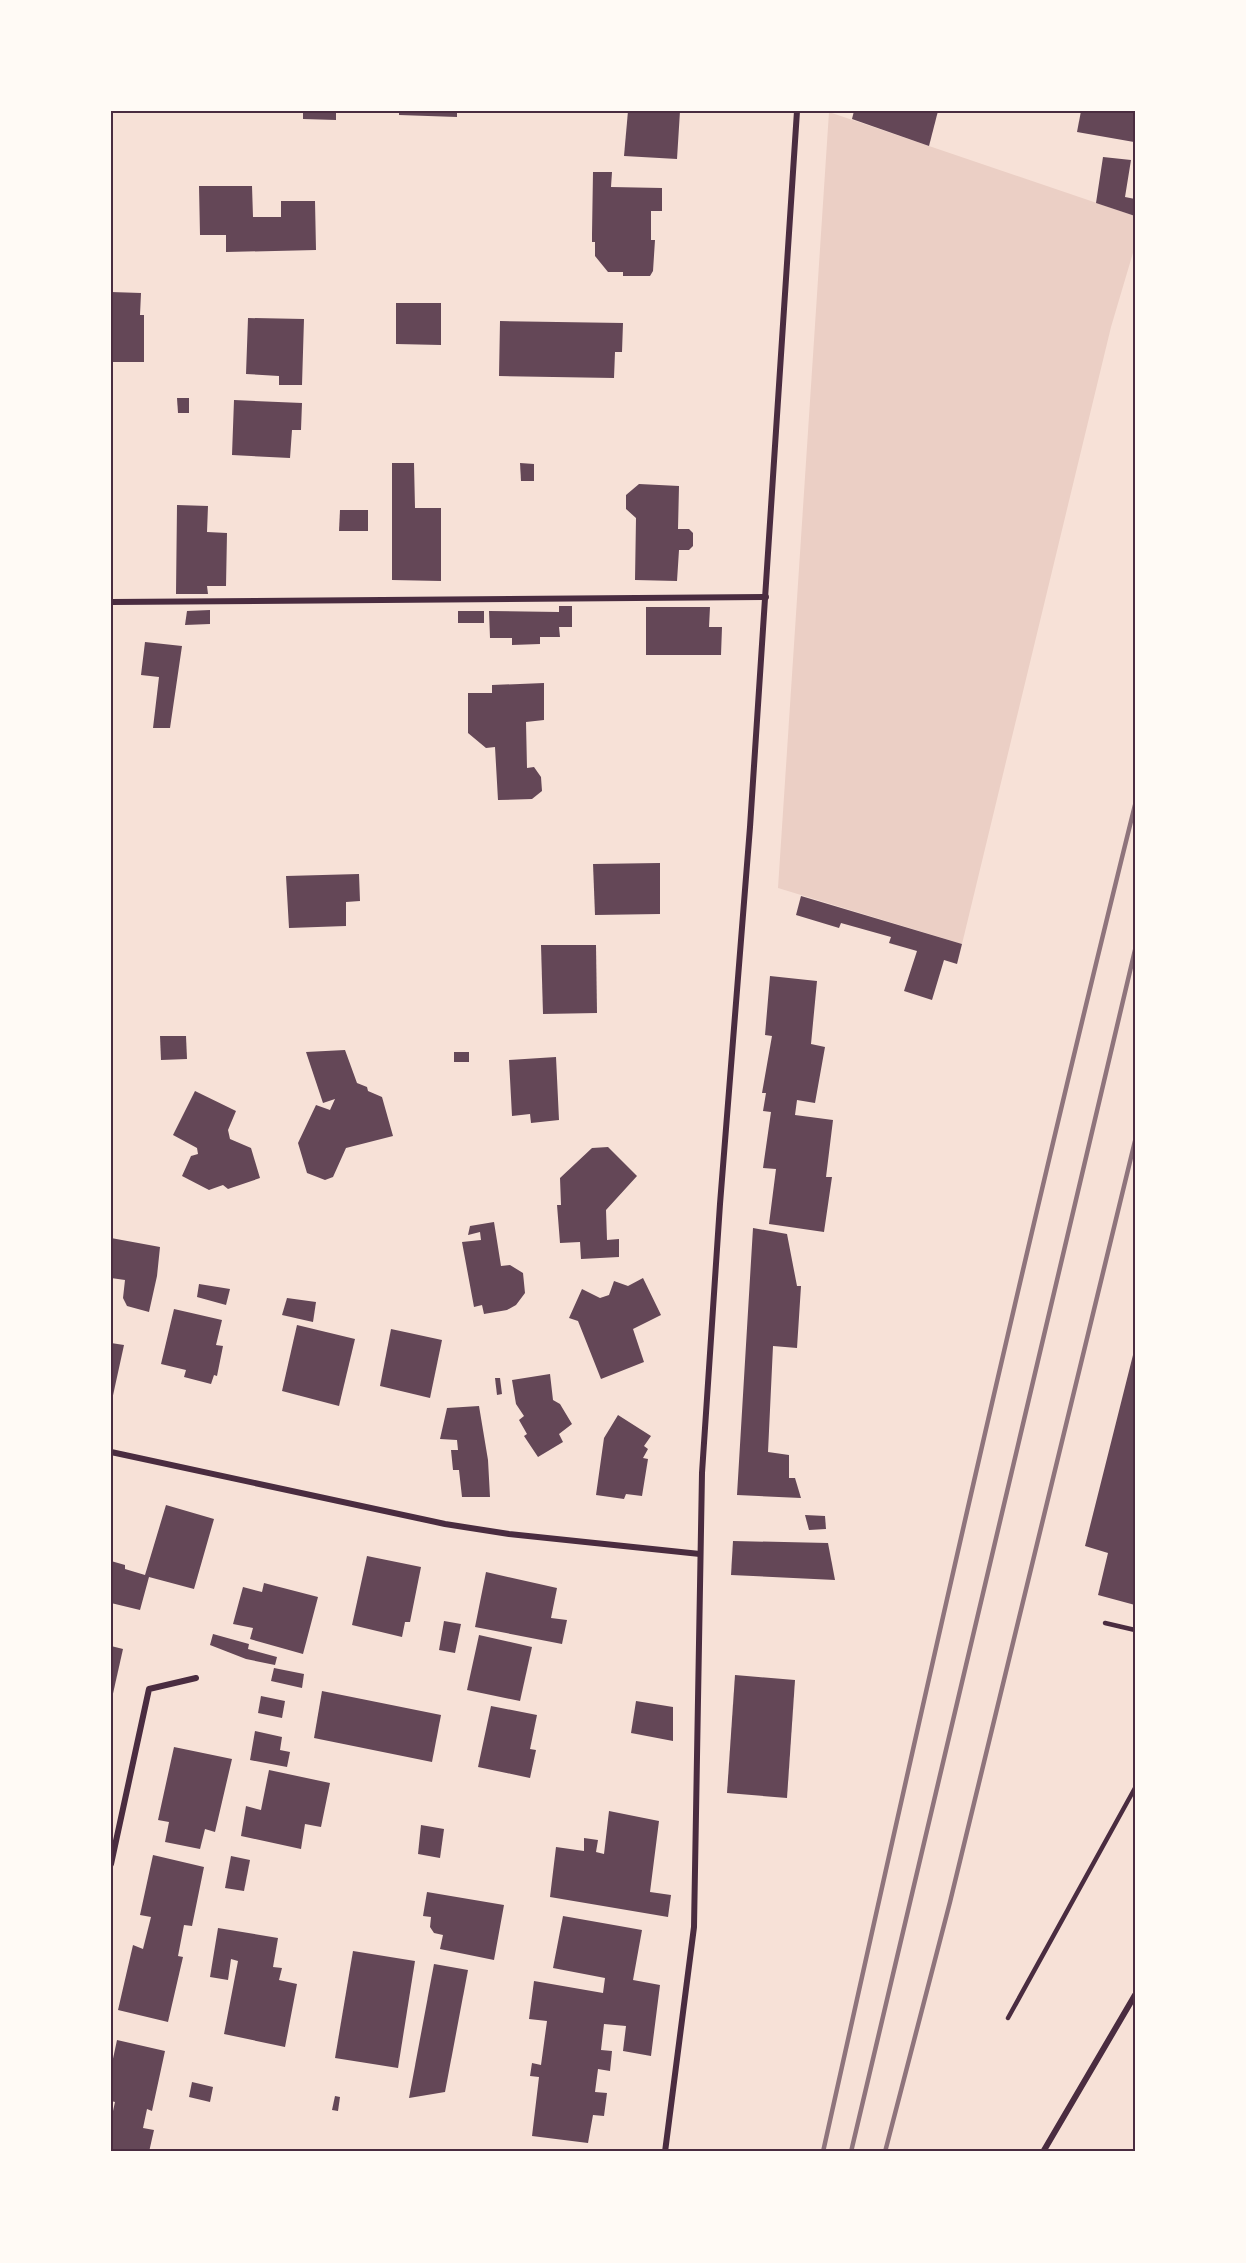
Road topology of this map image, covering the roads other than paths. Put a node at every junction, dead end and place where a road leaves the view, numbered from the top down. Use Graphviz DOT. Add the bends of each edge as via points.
graph roads {
  1 [pos="797,111"];
  2 [pos="766,597"];
  3 [pos="111,602"];
  4 [pos="111,1452"];
  5 [pos="700,1554"];
  6 [pos="1105,1623"];
  7 [pos="1135,1630"];
  8 [pos="196,1677"];
  9 [pos="1135,1788"];
  10 [pos="111,1864"];
  11 [pos="1135,1995"];
  12 [pos="1008,2018"];
  13 [pos="665,2152"];
  14 [pos="1043,2152"];
  1 -- 2 [label="street"];
  2 -- 3 [label="street"];
  2 -- 5 [label="street" via="702,1473"];
  4 -- 5 [label="street" via="445,1524"];
  5 -- 13 [label="street" via="694,1927"];
  6 -- 7 [label="lane"];
  8 -- 10 [label="street" via="149,1689"];
  9 -- 12 [label="lane"];
  11 -- 14 [label="street"];
}
